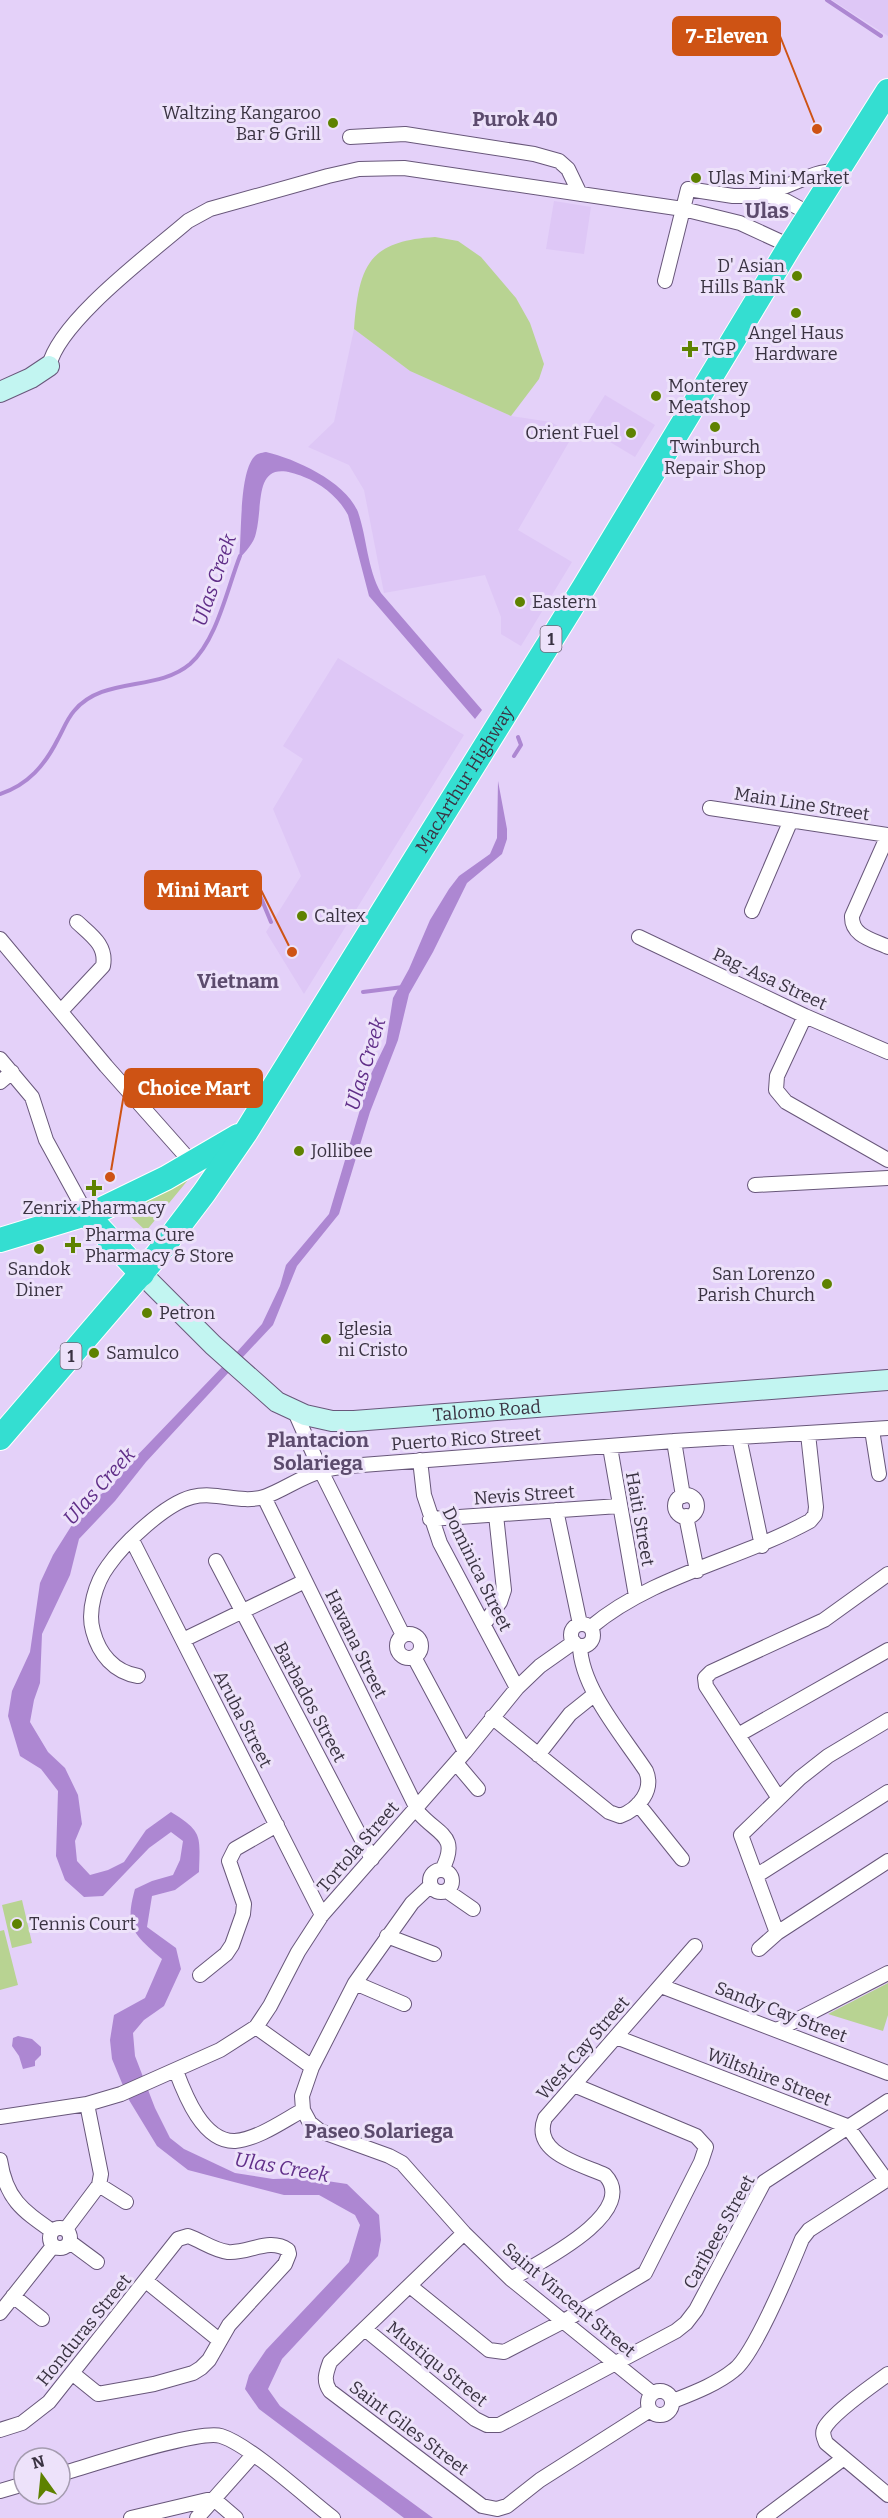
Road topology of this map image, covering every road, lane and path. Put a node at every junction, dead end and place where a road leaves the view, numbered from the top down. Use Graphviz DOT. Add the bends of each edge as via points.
graph roads {
  1 [pos="888,91"];
  2 [pos="350,137"];
  3 [pos="837,171"];
  4 [pos="580,194"];
  5 [pos="759,195"];
  6 [pos="683,209"];
  7 [pos="810,214"];
  8 [pos="790,246"];
  9 [pos="665,281"];
  10 [pos="48,366"];
  11 [pos="0,392"];
  12 [pos="710,808"];
  13 [pos="791,820"];
  14 [pos="888,835"];
  15 [pos="752,911"];
  16 [pos="77,922"];
  17 [pos="639,937"];
  18 [pos="0,939"];
  19 [pos="888,947"];
  20 [pos="61,1011"];
  21 [pos="805,1016"];
  22 [pos="888,1052"];
  23 [pos="0,1059"];
  24 [pos="12,1072"];
  25 [pos="0,1082"];
  26 [pos="246,1132"];
  27 [pos="888,1160"];
  28 [pos="192,1163"];
  29 [pos="888,1178"];
  30 [pos="754,1185"];
  31 [pos="87,1215"];
  32 [pos="0,1240"];
  33 [pos="142,1274"];
  34 [pos="888,1380"];
  35 [pos="295,1412"];
  36 [pos="888,1428"];
  37 [pos="872,1430"];
  38 [pos="808,1434"];
  39 [pos="739,1437"];
  40 [pos="0,1438"];
  41 [pos="674,1441"];
  42 [pos="610,1447"];
  43 [pos="420,1460"];
  44 [pos="321,1471"];
  45 [pos="879,1474"];
  46 [pos="264,1497"];
  47 [pos="619,1506"];
  48 [pos="556,1510"];
  49 [pos="496,1515"];
  50 [pos="430,1519"];
  51 [pos="132,1540"];
  52 [pos="762,1546"];
  53 [pos="216,1561"];
  54 [pos="697,1571"];
  55 [pos="888,1574"];
  56 [pos="306,1581"];
  57 [pos="636,1596"];
  58 [pos="242,1611"];
  59 [pos="484,1624"];
  60 [pos="585,1626"];
  61 [pos="183,1640"];
  62 [pos="577,1644"];
  63 [pos="888,1650"];
  64 [pos="138,1676"];
  65 [pos="517,1688"];
  66 [pos="595,1694"];
  67 [pos="492,1717"];
  68 [pos="888,1720"];
  69 [pos="738,1735"];
  70 [pos="538,1755"];
  71 [pos="460,1758"];
  72 [pos="478,1789"];
  73 [pos="888,1792"];
  74 [pos="778,1797"];
  75 [pos="638,1804"];
  76 [pos="416,1807"];
  77 [pos="277,1826"];
  78 [pos="372,1859"];
  79 [pos="682,1859"];
  80 [pos="888,1861"];
  81 [pos="442,1870"];
  82 [pos="756,1876"];
  83 [pos="430,1886"];
  84 [pos="447,1892"];
  85 [pos="473,1909"];
  86 [pos="322,1916"];
  87 [pos="777,1933"];
  88 [pos="387,1936"];
  89 [pos="695,1946"];
  90 [pos="759,1949"];
  91 [pos="434,1954"];
  92 [pos="888,1973"];
  93 [pos="200,1975"];
  94 [pos="355,1983"];
  95 [pos="661,1986"];
  96 [pos="404,2004"];
  97 [pos="256,2027"];
  98 [pos="777,2030"];
  99 [pos="616,2037"];
  100 [pos="312,2067"];
  101 [pos="176,2071"];
  102 [pos="888,2073"];
  103 [pos="573,2085"];
  104 [pos="888,2101"];
  105 [pos="87,2104"];
  106 [pos="303,2110"];
  107 [pos="0,2117"];
  108 [pos="847,2126"];
  109 [pos="0,2160"];
  110 [pos="887,2179"];
  111 [pos="99,2185"];
  112 [pos="126,2202"];
  113 [pos="464,2233"];
  114 [pos="63,2234"];
  115 [pos="97,2262"];
  116 [pos="511,2279"];
  117 [pos="146,2281"];
  118 [pos="410,2286"];
  119 [pos="13,2296"];
  120 [pos="0,2313"];
  121 [pos="42,2319"];
  122 [pos="564,2321"];
  123 [pos="365,2329"];
  124 [pos="219,2340"];
  125 [pos="615,2362"];
  126 [pos="72,2373"];
  127 [pos="888,2374"];
  128 [pos="652,2393"];
  129 [pos="673,2401"];
  130 [pos="650,2410"];
  131 [pos="0,2430"];
  132 [pos="253,2455"];
  133 [pos="844,2458"];
  134 [pos="72,2471"];
  135 [pos="888,2495"];
  136 [pos="214,2500"];
  137 [pos="131,2518"];
  138 [pos="197,2518"];
  139 [pos="236,2518"];
  140 [pos="333,2518"];
  141 [pos="764,2518"];
  1 -- 3 [label="highway, MacArthur Highway / 1"];
  2 -- 4 [label="street" via="405,134 534,154 559,161 568,169"];
  3 -- 5 [label="street"];
  3 -- 7 [label="highway, MacArthur Highway / 1"];
  4 -- 6 [label="street"];
  4 -- 10 [label="street" via="405,168 359,169 210,209 188,221 78,318 55,347"];
  5 -- 6 [label="street" via="688,189"];
  5 -- 7 [label="street" via="777,197"];
  6 -- 8 [label="street" via="752,227"];
  6 -- 9 [label="street"];
  7 -- 8 [label="highway, MacArthur Highway / 1"];
  8 -- 26 [label="highway, MacArthur Highway / 1" via="632,510"];
  10 -- 11 [label="street"];
  12 -- 13 [label="street, Main Line Street"];
  13 -- 14 [label="street, Main Line Street"];
  13 -- 15 [label="street"];
  14 -- 19 [label="street" via="852,916 853,926 861,935"];
  16 -- 20 [label="street" via="96,939 104,957 103,966"];
  17 -- 21 [label="street, Pag-Asa Street"];
  18 -- 20 [label="street"];
  20 -- 28 [label="street"];
  21 -- 22 [label="street, Pag-Asa Street"];
  21 -- 27 [label="street" via="777,1076 776,1090 786,1102"];
  23 -- 24 [label="street"];
  24 -- 25 [label="street"];
  24 -- 31 [label="street" via="33,1097 46,1140"];
  26 -- 28 [label="highway"];
  26 -- 33 [label="highway, MacArthur Highway / 1"];
  28 -- 31 [label="highway"];
  29 -- 30 [label="street"];
  31 -- 32 [label="highway"];
  31 -- 33 [label="highway"];
  33 -- 35 [label="street, Talomo Road" via="260,1388"];
  33 -- 40 [label="highway, MacArthur Highway / 1"];
  34 -- 35 [label="street, Talomo Road" via="354,1421 319,1419"];
  35 -- 44 [label="street"];
  36 -- 37 [label="street, Puerto Rico Street"];
  37 -- 38 [label="street, Puerto Rico Street"];
  37 -- 45 [label="street"];
  38 -- 39 [label="street, Puerto Rico Street"];
  38 -- 52 [label="street" via="815,1515"];
  39 -- 41 [label="street, Puerto Rico Street"];
  39 -- 52 [label="street"];
  41 -- 42 [label="street, Puerto Rico Street"];
  41 -- 54 [label="street" via="683,1496 675,1506 686,1516"];
  42 -- 43 [label="street, Puerto Rico Street"];
  42 -- 47 [label="street, Haiti Street"];
  43 -- 44 [label="street, Puerto Rico Street"];
  43 -- 50 [label="street, Dominica Street"];
  44 -- 46 [label="street, Puerto Rico Street"];
  44 -- 71 [label="street" via="403,1635 397,1645 399,1653 414,1657"];
  46 -- 51 [label="street, Puerto Rico Street" via="192,1497 176,1503"];
  46 -- 56 [label="street, Havana Street"];
  47 -- 48 [label="street, Nevis Street"];
  47 -- 57 [label="street, Haiti Street"];
  48 -- 49 [label="street, Nevis Street"];
  48 -- 60 [label="street"];
  49 -- 50 [label="street, Nevis Street"];
  49 -- 59 [label="street" via="504,1590"];
  50 -- 59 [label="street, Dominica Street"];
  51 -- 61 [label="street, Aruba Street"];
  51 -- 64 [label="street, Puerto Rico Street" via="108,1566 90,1620 110,1663 125,1674"];
  52 -- 54 [label="street"];
  53 -- 58 [label="street, Barbados Street"];
  54 -- 57 [label="street"];
  55 -- 69 [label="street" via="824,1620 705,1678 706,1686"];
  56 -- 58 [label="street"];
  56 -- 76 [label="street, Havana Street"];
  57 -- 60 [label="street"];
  58 -- 61 [label="street"];
  58 -- 78 [label="street, Barbados Street"];
  59 -- 65 [label="street, Dominica Street"];
  60 -- 62 [label="street" via="572,1631"];
  61 -- 77 [label="street, Aruba Street"];
  62 -- 65 [label="street, Tortola Street" via="540,1666"];
  62 -- 66 [label="street"];
  63 -- 69 [label="street"];
  65 -- 67 [label="street, Tortola Street"];
  66 -- 70 [label="street" via="570,1714"];
  66 -- 75 [label="street" via="650,1780 648,1791"];
  67 -- 70 [label="street"];
  67 -- 71 [label="street, Tortola Street"];
  68 -- 74 [label="street" via="828,1756"];
  69 -- 74 [label="street"];
  70 -- 75 [label="street" via="609,1812 620,1816"];
  71 -- 72 [label="street"];
  71 -- 76 [label="street, Tortola Street"];
  73 -- 82 [label="street"];
  74 -- 82 [label="street" via="741,1835"];
  75 -- 79 [label="street"];
  76 -- 78 [label="street, Tortola Street"];
  76 -- 81 [label="street, Havana Street" via="422,1817 445,1835 449,1849"];
  77 -- 86 [label="street, Aruba Street"];
  77 -- 93 [label="street" via="231,1854 229,1861 244,1904 243,1914 226,1954"];
  78 -- 86 [label="street, Tortola Street"];
  80 -- 87 [label="street"];
  81 -- 83 [label="street" via="431,1875"];
  81 -- 84 [label="street" via="452,1879"];
  82 -- 87 [label="street"];
  83 -- 84 [label="street" via="439,1893"];
  83 -- 88 [label="street"];
  84 -- 85 [label="street"];
  86 -- 97 [label="street, Tortola Street"];
  87 -- 90 [label="street"];
  88 -- 91 [label="street"];
  88 -- 94 [label="street"];
  89 -- 95 [label="street, West Cay Street"];
  92 -- 98 [label="street"];
  94 -- 96 [label="street"];
  94 -- 100 [label="street"];
  95 -- 98 [label="street, Sandy Cay Street"];
  95 -- 99 [label="street, West Cay Street"];
  97 -- 100 [label="street"];
  97 -- 101 [label="street, Tortola Street"];
  98 -- 102 [label="street, Sandy Cay Street"];
  99 -- 103 [label="street, West Cay Street"];
  99 -- 108 [label="street, Wiltshire Street"];
  100 -- 106 [label="street" via="302,2096"];
  101 -- 105 [label="street, Tortola Street"];
  101 -- 106 [label="street" via="192,2107 218,2137 235,2141 253,2136"];
  103 -- 116 [label="street, West Cay Street" via="545,2118 540,2129 542,2139 555,2152 605,2175 613,2185 611,2198 601,2218 589,2230"];
  103 -- 122 [label="street" via="696,2136 706,2147 645,2273"];
  104 -- 108 [label="street, Caribees Street"];
  105 -- 107 [label="street, Tortola Street"];
  105 -- 111 [label="street" via="99,2161"];
  106 -- 113 [label="street, Saint Vincent Street" via="320,2131 402,2163"];
  108 -- 110 [label="street, Wiltshire Street"];
  108 -- 125 [label="street, Caribees Street" via="764,2182 686,2323"];
  109 -- 114 [label="street" via="6,2185 21,2209"];
  110 -- 129 [label="street" via="809,2230 750,2349 735,2370"];
  111 -- 112 [label="street"];
  111 -- 114 [label="street"];
  113 -- 116 [label="street, Saint Vincent Street"];
  113 -- 118 [label="street, Saint Giles Street"];
  114 -- 115 [label="street"];
  114 -- 119 [label="street" via="50,2239 53,2246"];
  116 -- 122 [label="street, Saint Vincent Street"];
  117 -- 124 [label="street"];
  117 -- 124 [label="street, Honduras Street" via="175,2242 184,2236 228,2252 267,2245 288,2250 285,2264"];
  117 -- 126 [label="street, Honduras Street"];
  118 -- 122 [label="street" via="496,2352 504,2352"];
  118 -- 123 [label="street, Saint Giles Street"];
  119 -- 120 [label="street"];
  119 -- 121 [label="street"];
  122 -- 125 [label="street, Saint Vincent Street"];
  123 -- 125 [label="street, Mustiqu Street" via="487,2425 499,2425"];
  123 -- 130 [label="street, Saint Giles Street" via="330,2362 325,2376 330,2391 491,2509 507,2506 540,2480"];
  124 -- 126 [label="street" via="209,2360 193,2373 154,2384 98,2394"];
  125 -- 128 [label="street, Saint Vincent Street"];
  126 -- 131 [label="street, Honduras Street" via="49,2402 22,2423"];
  127 -- 133 [label="street" via="824,2429 826,2443"];
  128 -- 129 [label="street" via="667,2392"];
  128 -- 130 [label="street" via="648,2401"];
  129 -- 130 [label="street" via="664,2415"];
  132 -- 134 [label="street" via="223,2436 203,2434"];
  132 -- 136 [label="street"];
  132 -- 140 [label="street"];
  133 -- 135 [label="street"];
  133 -- 141 [label="street"];
  136 -- 137 [label="street"];
  136 -- 138 [label="street"];
  136 -- 139 [label="street"];
}
